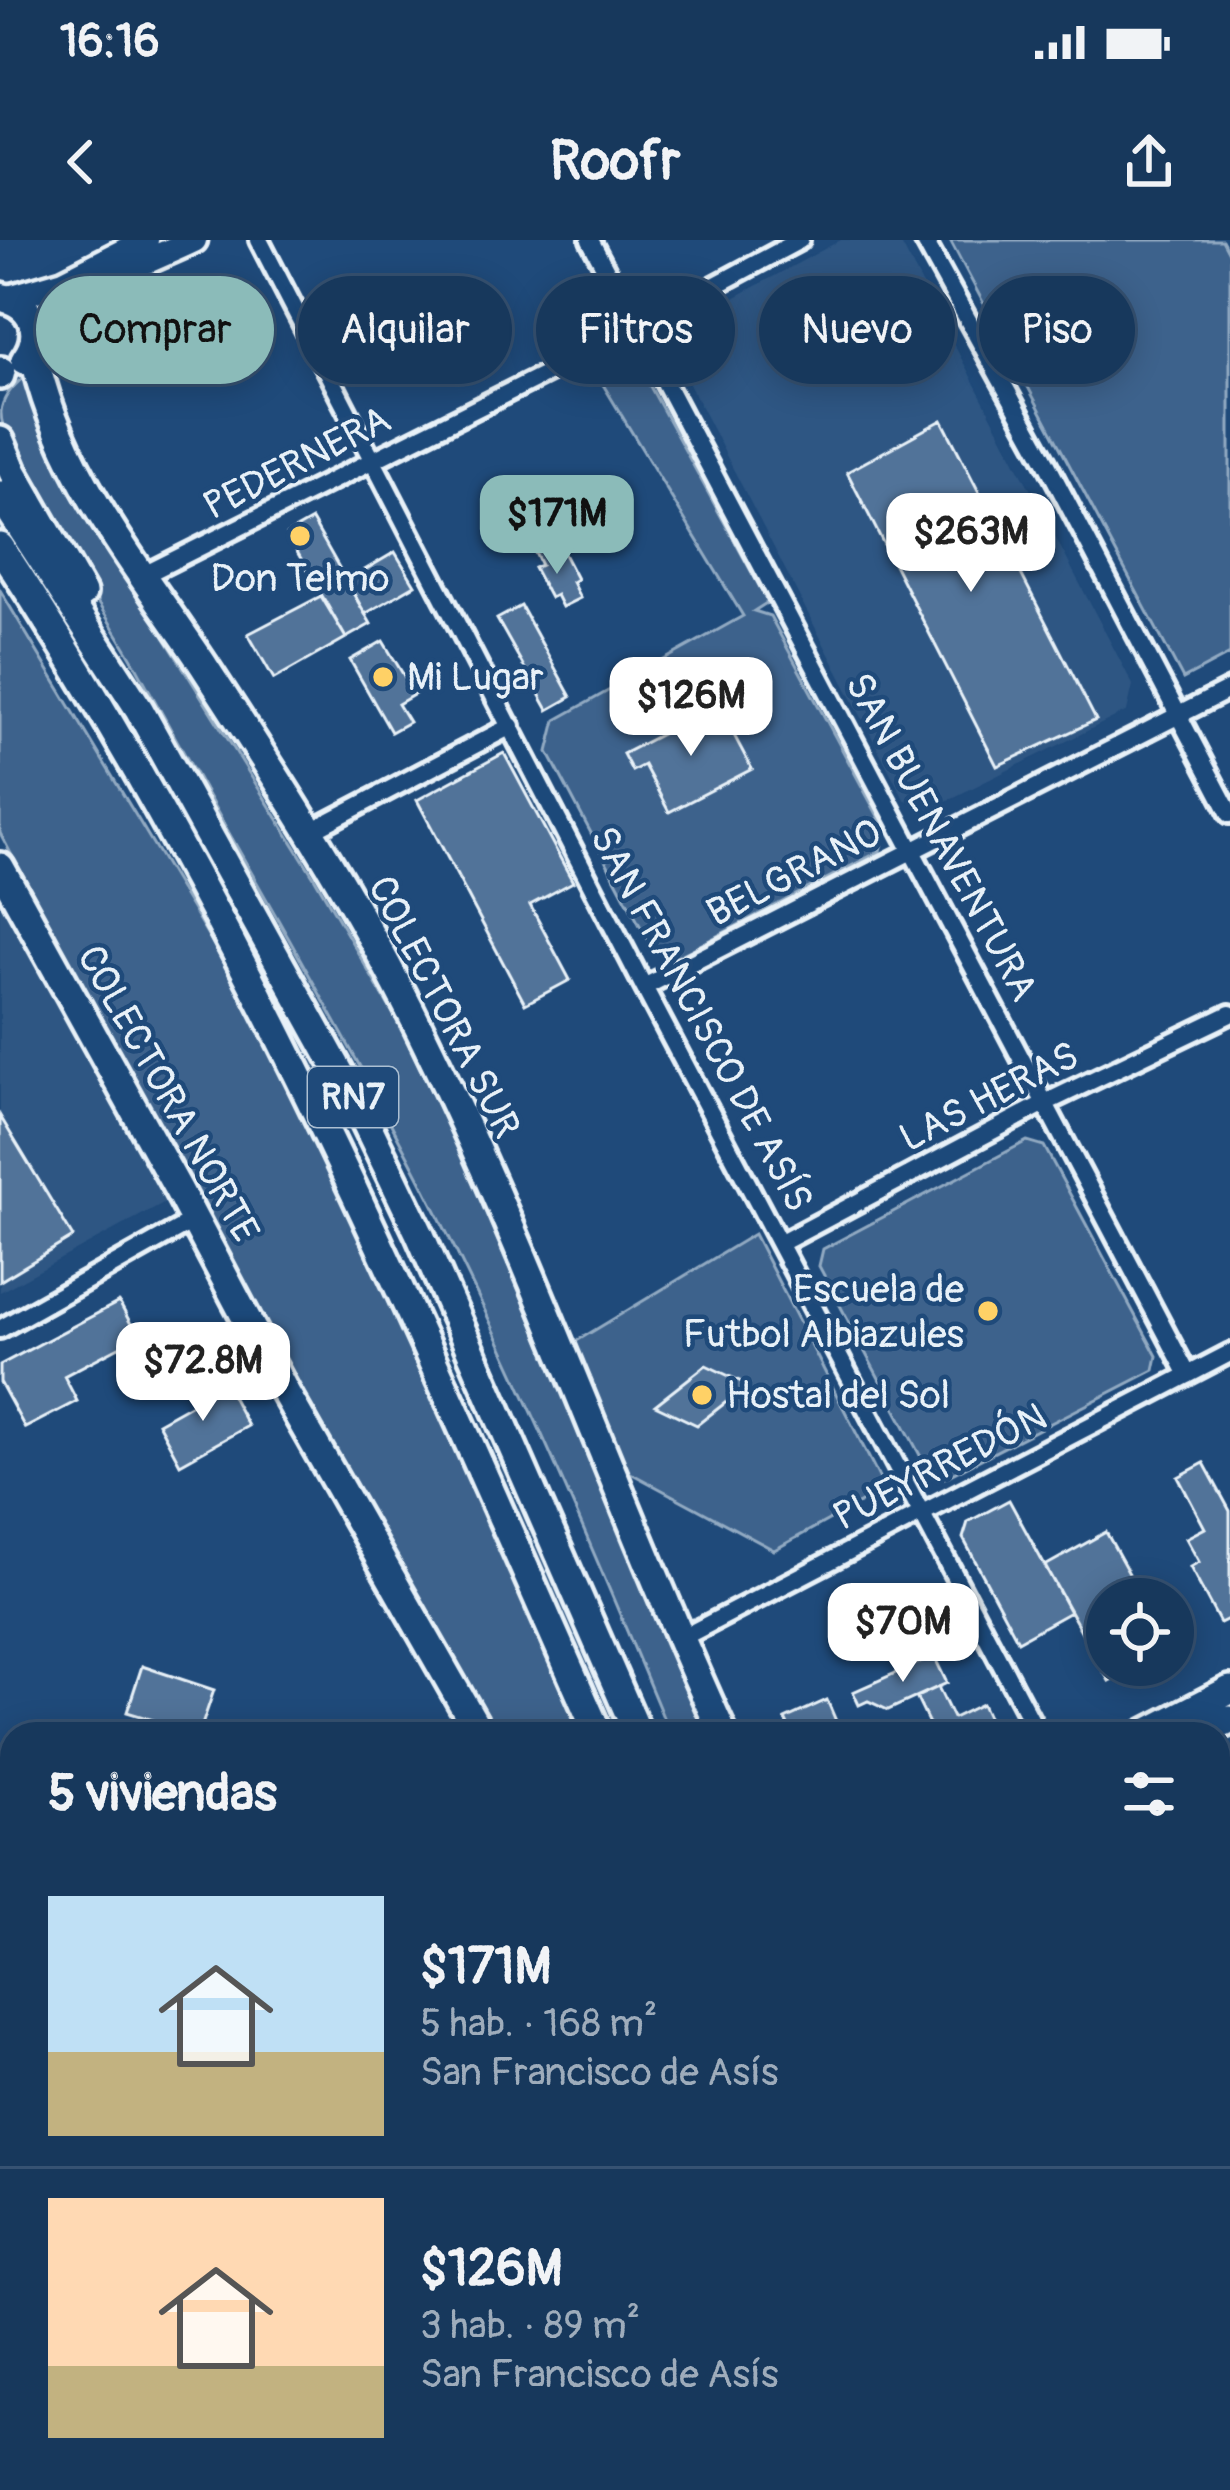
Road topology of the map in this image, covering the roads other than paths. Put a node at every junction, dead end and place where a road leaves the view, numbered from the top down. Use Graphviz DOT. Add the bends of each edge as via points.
graph roads {
  1 [pos="146,240"];
  2 [pos="194,240"];
  3 [pos="260,240"];
  4 [pos="590,240"];
  5 [pos="800,240"];
  6 [pos="924,240"];
  7 [pos="609,276"];
  8 [pos="733,276"];
  9 [pos="3,297"];
  10 [pos="34,346"];
  11 [pos="0,372"];
  12 [pos="536,379"];
  13 [pos="666,384"];
  14 [pos="0,441"];
  15 [pos="375,461"];
  16 [pos="0,495"];
  17 [pos="0,548"];
  18 [pos="142,576"];
  19 [pos="1230,689"];
  20 [pos="1179,717"];
  21 [pos="511,726"];
  22 [pos="1230,814"];
  23 [pos="208,830"];
  24 [pos="308,833"];
  25 [pos="911,850"];
  26 [pos="0,867"];
  27 [pos="644,987"];
  28 [pos="1230,1014"];
  29 [pos="1042,1104"];
  30 [pos="194,1220"];
  31 [pos="782,1244"];
  32 [pos="0,1329"];
  33 [pos="1230,1353"];
  34 [pos="1188,1375"];
  35 [pos="922,1513"];
  36 [pos="680,1639"];
  37 [pos="1230,1690"];
  38 [pos="473,1722"];
  39 [pos="593,1722"];
  40 [pos="633,1722"];
  41 [pos="718,1722"];
  42 [pos="1032,1722"];
  43 [pos="1168,1722"];
  1 -- 9 [label="main road" via="64,282"];
  2 -- 10 [label="main road" via="69,301"];
  3 -- 15 [label="street, SAN FRANCISCO DE ASÍS"];
  4 -- 7 [label="street, SAN BUENAVENTURA"];
  5 -- 8 [label="street, PEDERNERA"];
  6 -- 20 [label="street"];
  9 -- 10 [label="main road, COLECTORA SUR" via="28,311"];
  10 -- 11 [label="main road" via="20,365"];
  10 -- 18 [label="main road, COLECTORA SUR" via="48,411"];
  12 -- 15 [label="street, PEDERNERA"];
  13 -- 25 [label="street, SAN BUENAVENTURA"];
  14 -- 23 [label="main road"];
  15 -- 18 [label="street, PEDERNERA"];
  15 -- 21 [label="street, SAN FRANCISCO DE ASÍS"];
  16 -- 23 [label="main road, RN7"];
  17 -- 39 [label="main road, RN7" via="137,765 308,1088"];
  18 -- 24 [label="main road, COLECTORA SUR"];
  19 -- 20 [label="street, BELGRANO"];
  20 -- 22 [label="street"];
  20 -- 25 [label="street, BELGRANO"];
  21 -- 24 [label="street"];
  21 -- 27 [label="street, SAN FRANCISCO DE ASÍS"];
  23 -- 40 [label="main road, RN7" via="420,1234"];
  24 -- 36 [label="main road, COLECTORA SUR" via="447,1088"];
  25 -- 27 [label="street, BELGRANO"];
  25 -- 29 [label="street, SAN BUENAVENTURA"];
  26 -- 30 [label="main road, COLECTORA NORTE"];
  27 -- 31 [label="street, SAN FRANCISCO DE ASÍS"];
  28 -- 29 [label="street, LAS HERAS"];
  29 -- 31 [label="street, LAS HERAS"];
  29 -- 34 [label="street, SAN BUENAVENTURA"];
  30 -- 32 [label="street"];
  30 -- 38 [label="main road, COLECTORA NORTE"];
  31 -- 35 [label="street, SAN FRANCISCO DE ASÍS"];
  33 -- 34 [label="street, PUEYRREDÓN"];
  34 -- 35 [label="street, PUEYRREDÓN"];
  35 -- 36 [label="street, PUEYRREDÓN"];
  35 -- 42 [label="street, SAN FRANCISCO DE ASÍS"];
  36 -- 41 [label="main road, COLECTORA SUR"];
  37 -- 43 [label="main road"];
}
